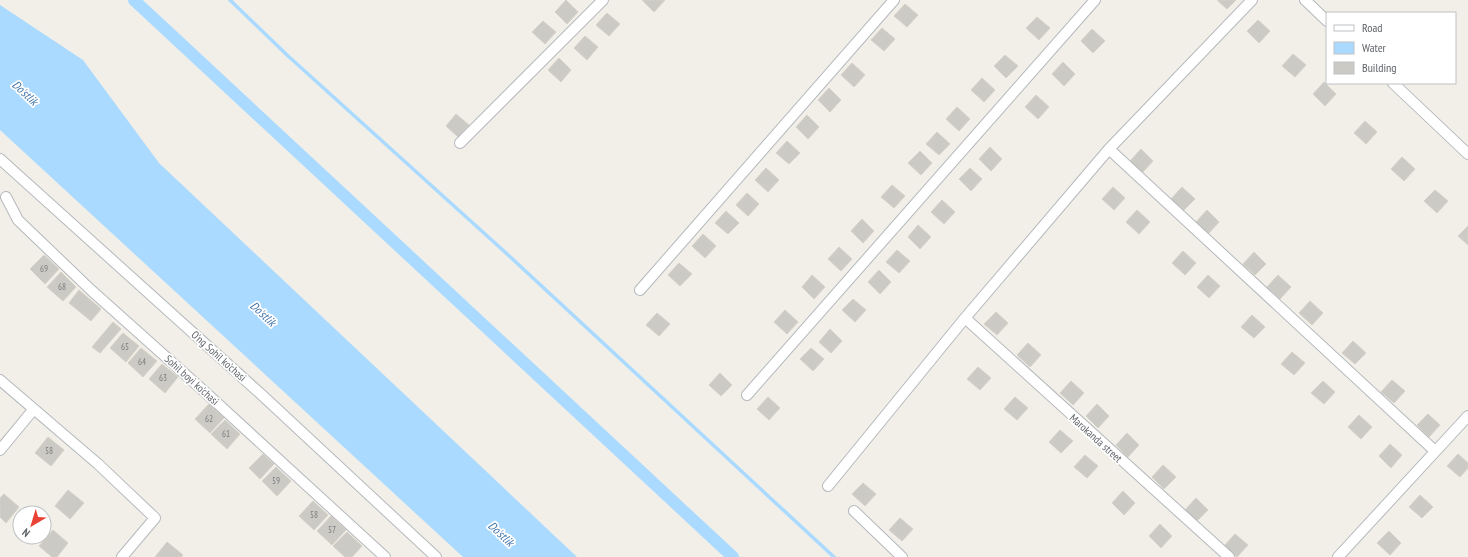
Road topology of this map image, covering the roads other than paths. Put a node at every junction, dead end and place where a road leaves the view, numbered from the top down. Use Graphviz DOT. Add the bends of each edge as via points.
graph roads {
  1 [pos="603,0"];
  2 [pos="894,0"];
  3 [pos="1252,0"];
  4 [pos="1305,0"];
  5 [pos="1089,2"];
  6 [pos="1326,20"];
  7 [pos="1394,84"];
  8 [pos="460,142"];
  9 [pos="1109,149"];
  10 [pos="1468,154"];
  11 [pos="0,159"];
  12 [pos="6,197"];
  13 [pos="640,290"];
  14 [pos="965,318"];
  15 [pos="0,380"];
  16 [pos="747,395"];
  17 [pos="33,410"];
  18 [pos="1468,416"];
  19 [pos="0,450"];
  20 [pos="1435,451"];
  21 [pos="828,486"];
  22 [pos="854,511"];
  23 [pos="433,556"];
  24 [pos="122,557"];
  25 [pos="385,557"];
  26 [pos="902,557"];
  27 [pos="1228,557"];
  28 [pos="1338,557"];
  1 -- 8 [label="street"];
  2 -- 13 [label="street"];
  3 -- 9 [label="street"];
  4 -- 6 [label="street"];
  5 -- 16 [label="street"];
  7 -- 10 [label="street"];
  9 -- 14 [label="street"];
  9 -- 20 [label="street"];
  11 -- 23 [label="street, O'ng Sohil ko'chasi" via="264,396"];
  12 -- 25 [label="street, Sohil boyi ko'chasi" via="18,220 91,290"];
  14 -- 21 [label="street"];
  14 -- 27 [label="street, Marokanda street"];
  15 -- 17 [label="street"];
  17 -- 19 [label="street"];
  17 -- 24 [label="street" via="98,464 155,518"];
  18 -- 20 [label="street"];
  20 -- 28 [label="street"];
  22 -- 26 [label="street"];
}
